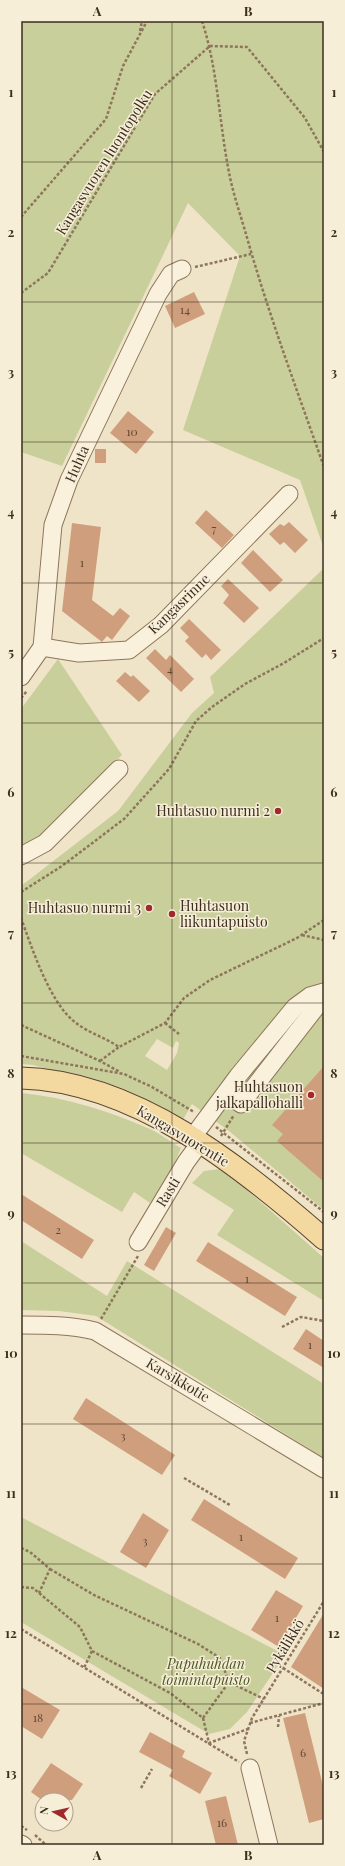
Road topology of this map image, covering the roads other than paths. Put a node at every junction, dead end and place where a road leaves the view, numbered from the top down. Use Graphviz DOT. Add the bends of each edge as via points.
graph roads {
  1 [pos="182,269"];
  2 [pos="289,494"];
  3 [pos="42,647"];
  4 [pos="21,677"];
  5 [pos="119,769"];
  6 [pos="21,856"];
  7 [pos="324,992"];
  8 [pos="324,997"];
  9 [pos="21,1078"];
  10 [pos="226,1093"];
  11 [pos="196,1140"];
  12 [pos="324,1239"];
  13 [pos="138,1242"];
  14 [pos="21,1326"];
  15 [pos="324,1469"];
  16 [pos="250,1768"];
  17 [pos="269,1845"];
  1 -- 3 [label="street, Huhta" via="171,274 158,294 69,480 53,525"];
  2 -- 3 [label="street, Kangasrinne" via="161,625 129,650 79,653"];
  3 -- 4 [label="street, Huhta"];
  5 -- 6 [label="street" via="45,843"];
  7 -- 10 [label="street, Rasti" via="310,996 295,1007"];
  8 -- 10 [label="street" via="241,1104"];
  9 -- 11 [label="main road, Kangasvuorentie" via="63,1082 128,1103"];
  10 -- 11 [label="street, Rasti"];
  11 -- 12 [label="main road, Kangasvuorentie" via="264,1189"];
  11 -- 13 [label="street, Rasti" via="186,1162"];
  14 -- 15 [label="street, Karsikkotie" via="76,1326 95,1331"];
  16 -- 17 [label="street"];
}
